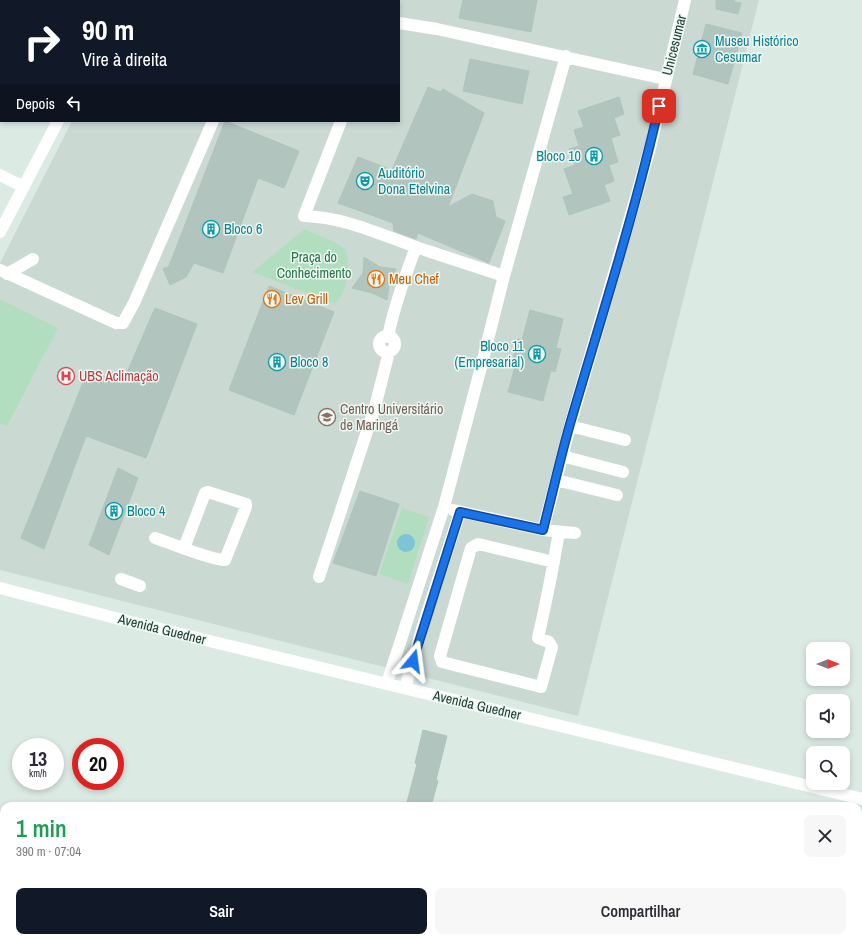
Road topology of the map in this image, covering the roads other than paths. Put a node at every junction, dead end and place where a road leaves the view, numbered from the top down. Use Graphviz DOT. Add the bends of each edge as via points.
graph roads {
  1 [pos="685,0"];
  2 [pos="400,23"];
  3 [pos="566,56"];
  4 [pos="665,79"];
  5 [pos="57,122"];
  6 [pos="213,122"];
  7 [pos="341,122"];
  8 [pos="0,175"];
  9 [pos="24,186"];
  10 [pos="0,232"];
  11 [pos="416,247"];
  12 [pos="33,259"];
  13 [pos="4,272"];
  14 [pos="504,276"];
  15 [pos="570,426"];
  16 [pos="625,440"];
  17 [pos="562,456"];
  18 [pos="623,472"];
  19 [pos="556,480"];
  20 [pos="617,495"];
  21 [pos="444,507"];
  22 [pos="460,512"];
  23 [pos="543,530"];
  24 [pos="559,532"];
  25 [pos="575,532"];
  26 [pos="155,538"];
  27 [pos="184,548"];
  28 [pos="554,562"];
  29 [pos="319,577"];
  30 [pos="121,579"];
  31 [pos="140,586"];
  32 [pos="0,588"];
  33 [pos="408,614"];
  34 [pos="425,619"];
  35 [pos="387,683"];
  36 [pos="405,688"];
  37 [pos="862,799"];
  1 -- 4 [label="street, Unicesumar"];
  2 -- 3 [label="street"];
  3 -- 4 [label="street"];
  3 -- 14 [label="street"];
  4 -- 15 [label="street, Unicesumar" via="650,148"];
  5 -- 9 [label="street"];
  6 -- 13 [label="street" via="123,323 116,323"];
  7 -- 11 [label="street" via="304,216 320,216 364,227"];
  8 -- 9 [label="street"];
  9 -- 10 [label="street"];
  11 -- 14 [label="street"];
  11 -- 29 [label="street" via="392,315 388,337 381,339 379,345 383,351 389,352 375,407"];
  12 -- 13 [label="street"];
  14 -- 21 [label="street"];
  15 -- 16 [label="street"];
  15 -- 17 [label="street, Unicesumar"];
  17 -- 18 [label="street"];
  17 -- 19 [label="street, Unicesumar"];
  19 -- 20 [label="street"];
  19 -- 23 [label="street, Unicesumar"];
  21 -- 22 [label="street"];
  21 -- 33 [label="street"];
  22 -- 23 [label="street"];
  22 -- 34 [label="street"];
  23 -- 24 [label="street"];
  24 -- 25 [label="street"];
  24 -- 28 [label="street"];
  26 -- 27 [label="street"];
  27 -- 27 [label="street" via="225,560 246,504 205,493"];
  28 -- 28 [label="street" via="478,544 471,548 440,656 442,662 541,687 552,647 549,642 538,638"];
  30 -- 31 [label="street"];
  32 -- 35 [label="street, Avenida Guedner"];
  33 -- 34 [label="street"];
  33 -- 35 [label="street"];
  34 -- 36 [label="street"];
  35 -- 36 [label="street, Avenida Guedner"];
  36 -- 37 [label="street, Avenida Guedner"];
}
